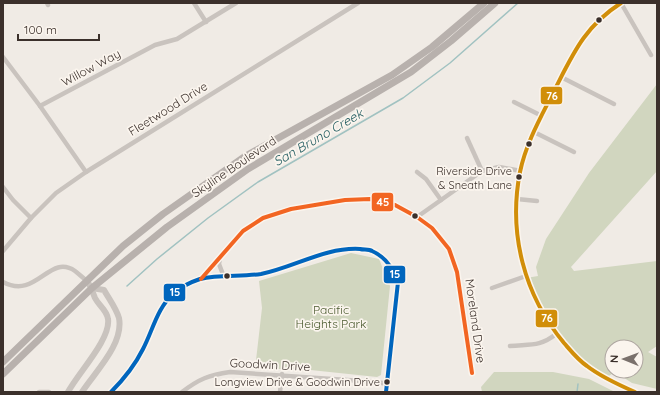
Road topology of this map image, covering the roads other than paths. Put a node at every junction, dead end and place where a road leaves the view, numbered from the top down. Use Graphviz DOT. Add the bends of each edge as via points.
graph roads {
  1 [pos="194,3"];
  2 [pos="236,3"];
  3 [pos="358,3"];
  4 [pos="484,3"];
  5 [pos="495,3"];
  6 [pos="621,3"];
  7 [pos="206,22"];
  8 [pos="652,55"];
  9 [pos="3,57"];
  10 [pos="561,77"];
  11 [pos="514,102"];
  12 [pos="614,104"];
  13 [pos="40,106"];
  14 [pos="542,116"];
  15 [pos="534,132"];
  16 [pos="467,138"];
  17 [pos="574,152"];
  18 [pos="482,171"];
  19 [pos="521,171"];
  20 [pos="86,172"];
  21 [pos="417,172"];
  22 [pos="3,187"];
  23 [pos="517,199"];
  24 [pos="441,200"];
  25 [pos="537,200"];
  26 [pos="418,217"];
  27 [pos="31,218"];
  28 [pos="3,250"];
  29 [pos="220,256"];
  30 [pos="526,276"];
  31 [pos="224,277"];
  32 [pos="201,279"];
  33 [pos="87,281"];
  34 [pos="3,282"];
  35 [pos="92,288"];
  36 [pos="492,288"];
  37 [pos="556,334"];
  38 [pos="510,346"];
  39 [pos="3,362"];
  40 [pos="472,373"];
  41 [pos="3,374"];
  42 [pos="282,374"];
  43 [pos="387,384"];
  44 [pos="39,392"];
  45 [pos="49,392"];
  46 [pos="68,392"];
  47 [pos="82,392"];
  48 [pos="111,392"];
  49 [pos="182,392"];
  50 [pos="280,392"];
  51 [pos="386,392"];
  52 [pos="635,392"];
  1 -- 7 [label="street"];
  2 -- 7 [label="street, Willow Way"];
  3 -- 20 [label="street, Fleetwood Drive"];
  4 -- 33 [label="main road, Skyline Boulevard" via="432,47 392,75 269,142 211,179 123,246"];
  5 -- 35 [label="main road, Skyline Boulevard" via="411,72 273,154 209,196 145,243"];
  6 -- 8 [label="street"];
  6 -- 10 [label="street" via="601,17 585,35"];
  7 -- 13 [label="street, Willow Way" via="177,39 155,46"];
  9 -- 13 [label="street"];
  10 -- 12 [label="street"];
  10 -- 14 [label="street"];
  11 -- 14 [label="street"];
  13 -- 20 [label="street"];
  14 -- 15 [label="street"];
  15 -- 17 [label="street"];
  15 -- 19 [label="street"];
  16 -- 18 [label="street"];
  18 -- 19 [label="street" via="499,167"];
  18 -- 24 [label="street"];
  19 -- 23 [label="street"];
  20 -- 27 [label="street, Fleetwood Drive" via="56,193"];
  21 -- 24 [label="street" via="426,179"];
  22 -- 27 [label="street"];
  23 -- 25 [label="street"];
  23 -- 30 [label="street" via="517,232"];
  24 -- 26 [label="street"];
  26 -- 29 [label="street, Moreland Drive" via="394,205 370,199 345,200 291,209 263,218 243,231"];
  26 -- 40 [label="street, Moreland Drive" via="441,238 454,261"];
  27 -- 28 [label="street, Fleetwood Drive"];
  29 -- 31 [label="street" via="219,264"];
  29 -- 32 [label="street, Moreland Drive"];
  30 -- 36 [label="street"];
  30 -- 37 [label="street"];
  31 -- 32 [label="street"];
  31 -- 43 [label="street" via="262,273 333,250 371,250 387,261 398,282"];
  32 -- 48 [label="street" via="182,287 165,302 138,360"];
  33 -- 34 [label="street" via="75,270 61,267 25,286 12,286"];
  33 -- 35 [label="street"];
  33 -- 39 [label="main road, Skyline Boulevard"];
  35 -- 41 [label="main road, Skyline Boulevard"];
  35 -- 46 [label="street" via="96,299 106,311 107,331"];
  35 -- 47 [label="street" via="104,290 115,308 120,327 116,342"];
  37 -- 38 [label="street" via="541,343"];
  37 -- 52 [label="street" via="586,366"];
  42 -- 43 [label="street, Goodwin Drive"];
  42 -- 49 [label="street, Goodwin Drive" via="213,374 196,381"];
  42 -- 50 [label="street"];
  43 -- 51 [label="street"];
  44 -- 45 [label="street"];
}
